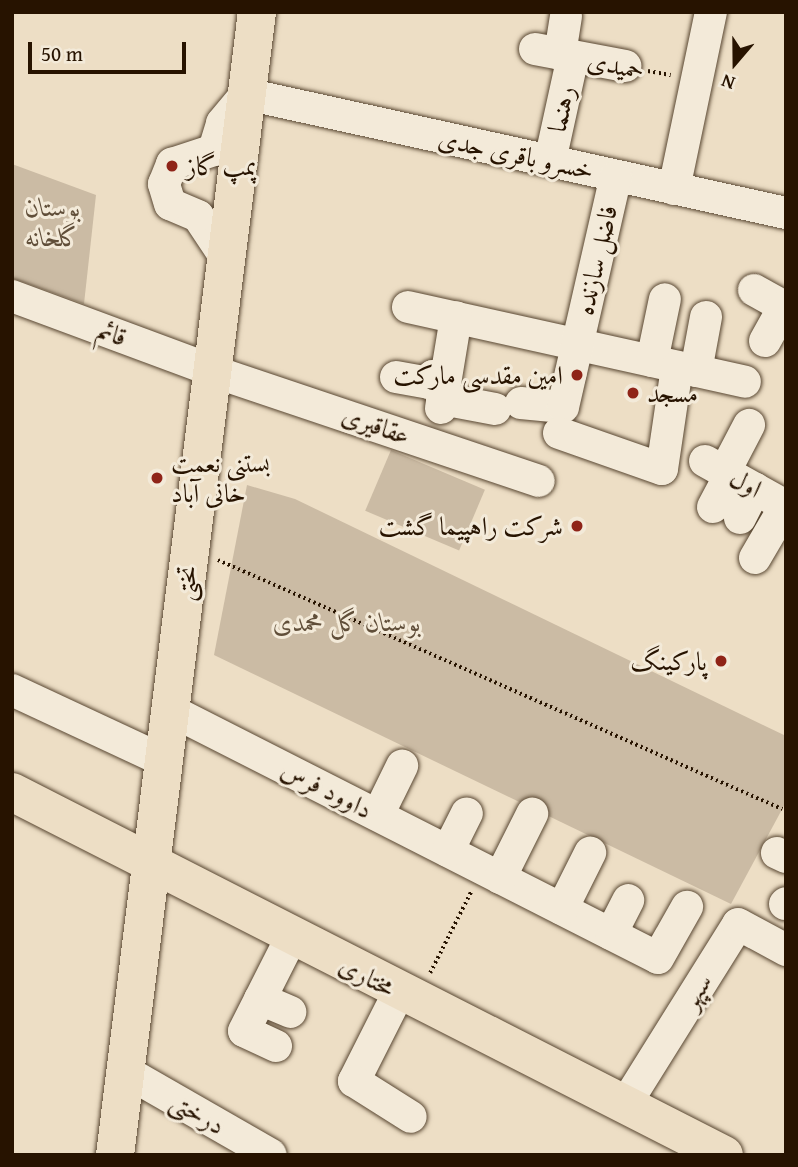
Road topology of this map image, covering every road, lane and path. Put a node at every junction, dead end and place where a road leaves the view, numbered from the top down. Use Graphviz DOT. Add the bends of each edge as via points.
graph roads {
  1 [pos="257,12"];
  2 [pos="711,12"];
  3 [pos="566,16"];
  4 [pos="556,53"];
  5 [pos="625,66"];
  6 [pos="697,80"];
  7 [pos="246,94"];
  8 [pos="550,161"];
  9 [pos="616,176"];
  10 [pos="674,189"];
  11 [pos="786,213"];
  12 [pos="226,258"];
  13 [pos="754,290"];
  14 [pos="12,296"];
  15 [pos="665,299"];
  16 [pos="408,307"];
  17 [pos="785,308"];
  18 [pos="456,317"];
  19 [pos="706,317"];
  20 [pos="765,341"];
  21 [pos="576,344"];
  22 [pos="675,366"];
  23 [pos="212,370"];
  24 [pos="396,377"];
  25 [pos="745,382"];
  26 [pos="443,395"];
  27 [pos="749,425"];
  28 [pos="559,433"];
  29 [pos="729,474"];
  30 [pos="539,481"];
  31 [pos="786,505"];
  32 [pos="726,512"];
  33 [pos="190,547"];
  34 [pos="755,558"];
  35 [pos="12,690"];
  36 [pos="170,710"];
  37 [pos="164,761"];
  38 [pos="402,766"];
  39 [pos="12,792"];
  40 [pos="782,809"];
  41 [pos="467,813"];
  42 [pos="532,814"];
  43 [pos="378,815"];
  44 [pos="448,851"];
  45 [pos="590,853"];
  46 [pos="156,867"];
  47 [pos="492,873"];
  48 [pos="628,900"];
  49 [pos="687,906"];
  50 [pos="562,909"];
  51 [pos="611,934"];
  52 [pos="291,938"];
  53 [pos="786,950"];
  54 [pos="408,996"];
  55 [pos="260,999"];
  56 [pos="290,1012"];
  57 [pos="276,1046"];
  58 [pos="125,1071"];
  59 [pos="625,1105"];
  60 [pos="411,1117"];
  61 [pos="115,1155"];
  62 [pos="271,1155"];
  63 [pos="724,1155"];
  1 -- 7 [label="main road, تختی"];
  2 -- 6 [label="street"];
  3 -- 4 [label="street"];
  4 -- 5 [label="street, حمیدی"];
  4 -- 8 [label="street, رهنما"];
  5 -- 6 [label="path, حمیدی"];
  6 -- 10 [label="street"];
  7 -- 8 [label="street, خسرو باقری جدی"];
  7 -- 12 [label="main road, تختی"];
  7 -- 12 [label="street" via="222,123 214,150 172,164 164,184 170,204 198,216"];
  8 -- 9 [label="street, خسرو باقری جدی"];
  9 -- 10 [label="street, خسرو باقری جدی"];
  9 -- 21 [label="street, فاضل سازنده"];
  10 -- 11 [label="street, خسرو باقری جدی"];
  12 -- 23 [label="main road, تختی"];
  13 -- 17 [label="street"];
  14 -- 23 [label="street, قائم"];
  15 -- 22 [label="street"];
  16 -- 18 [label="street, فاضل سازنده"];
  17 -- 20 [label="street"];
  18 -- 21 [label="street, فاضل سازنده"];
  18 -- 26 [label="street"];
  19 -- 22 [label="street"];
  21 -- 22 [label="street, فاضل سازنده"];
  21 -- 26 [label="street" via="563,407 508,406"];
  22 -- 25 [label="street, فاضل سازنده"];
  22 -- 28 [label="street" via="662,469"];
  23 -- 30 [label="street, عقاقیری"];
  23 -- 33 [label="main road, تختی"];
  24 -- 26 [label="street" via="429,383 433,376"];
  27 -- 29 [label="street"];
  29 -- 31 [label="street, اول"];
  29 -- 32 [label="street"];
  31 -- 34 [label="street"];
  33 -- 36 [label="main road, تختی"];
  33 -- 40 [label="path"];
  35 -- 37 [label="street"];
  36 -- 37 [label="main road, تختی"];
  36 -- 43 [label="street, داوود فرس"];
  37 -- 46 [label="main road, تختی"];
  38 -- 43 [label="street"];
  39 -- 46 [label="main road, مختاری"];
  41 -- 44 [label="street"];
  42 -- 47 [label="street"];
  43 -- 44 [label="street, داوود فرس"];
  44 -- 47 [label="street, داوود فرس"];
  45 -- 50 [label="street"];
  46 -- 52 [label="main road, مختاری"];
  46 -- 58 [label="main road, تختی"];
  47 -- 50 [label="street, داوود فرس"];
  47 -- 54 [label="path"];
  48 -- 51 [label="street"];
  49 -- 51 [label="street, داوود فرس" via="658,958"];
  50 -- 51 [label="street, داوود فرس"];
  52 -- 54 [label="main road, مختاری"];
  52 -- 55 [label="street"];
  53 -- 59 [label="street, سپهر" via="738,924"];
  54 -- 59 [label="main road, مختاری"];
  54 -- 60 [label="street" via="354,1081"];
  55 -- 56 [label="street"];
  55 -- 57 [label="street" via="244,1031"];
  58 -- 61 [label="main road, تختی"];
  58 -- 62 [label="street, درختی"];
  59 -- 63 [label="main road, مختاری"];
}
